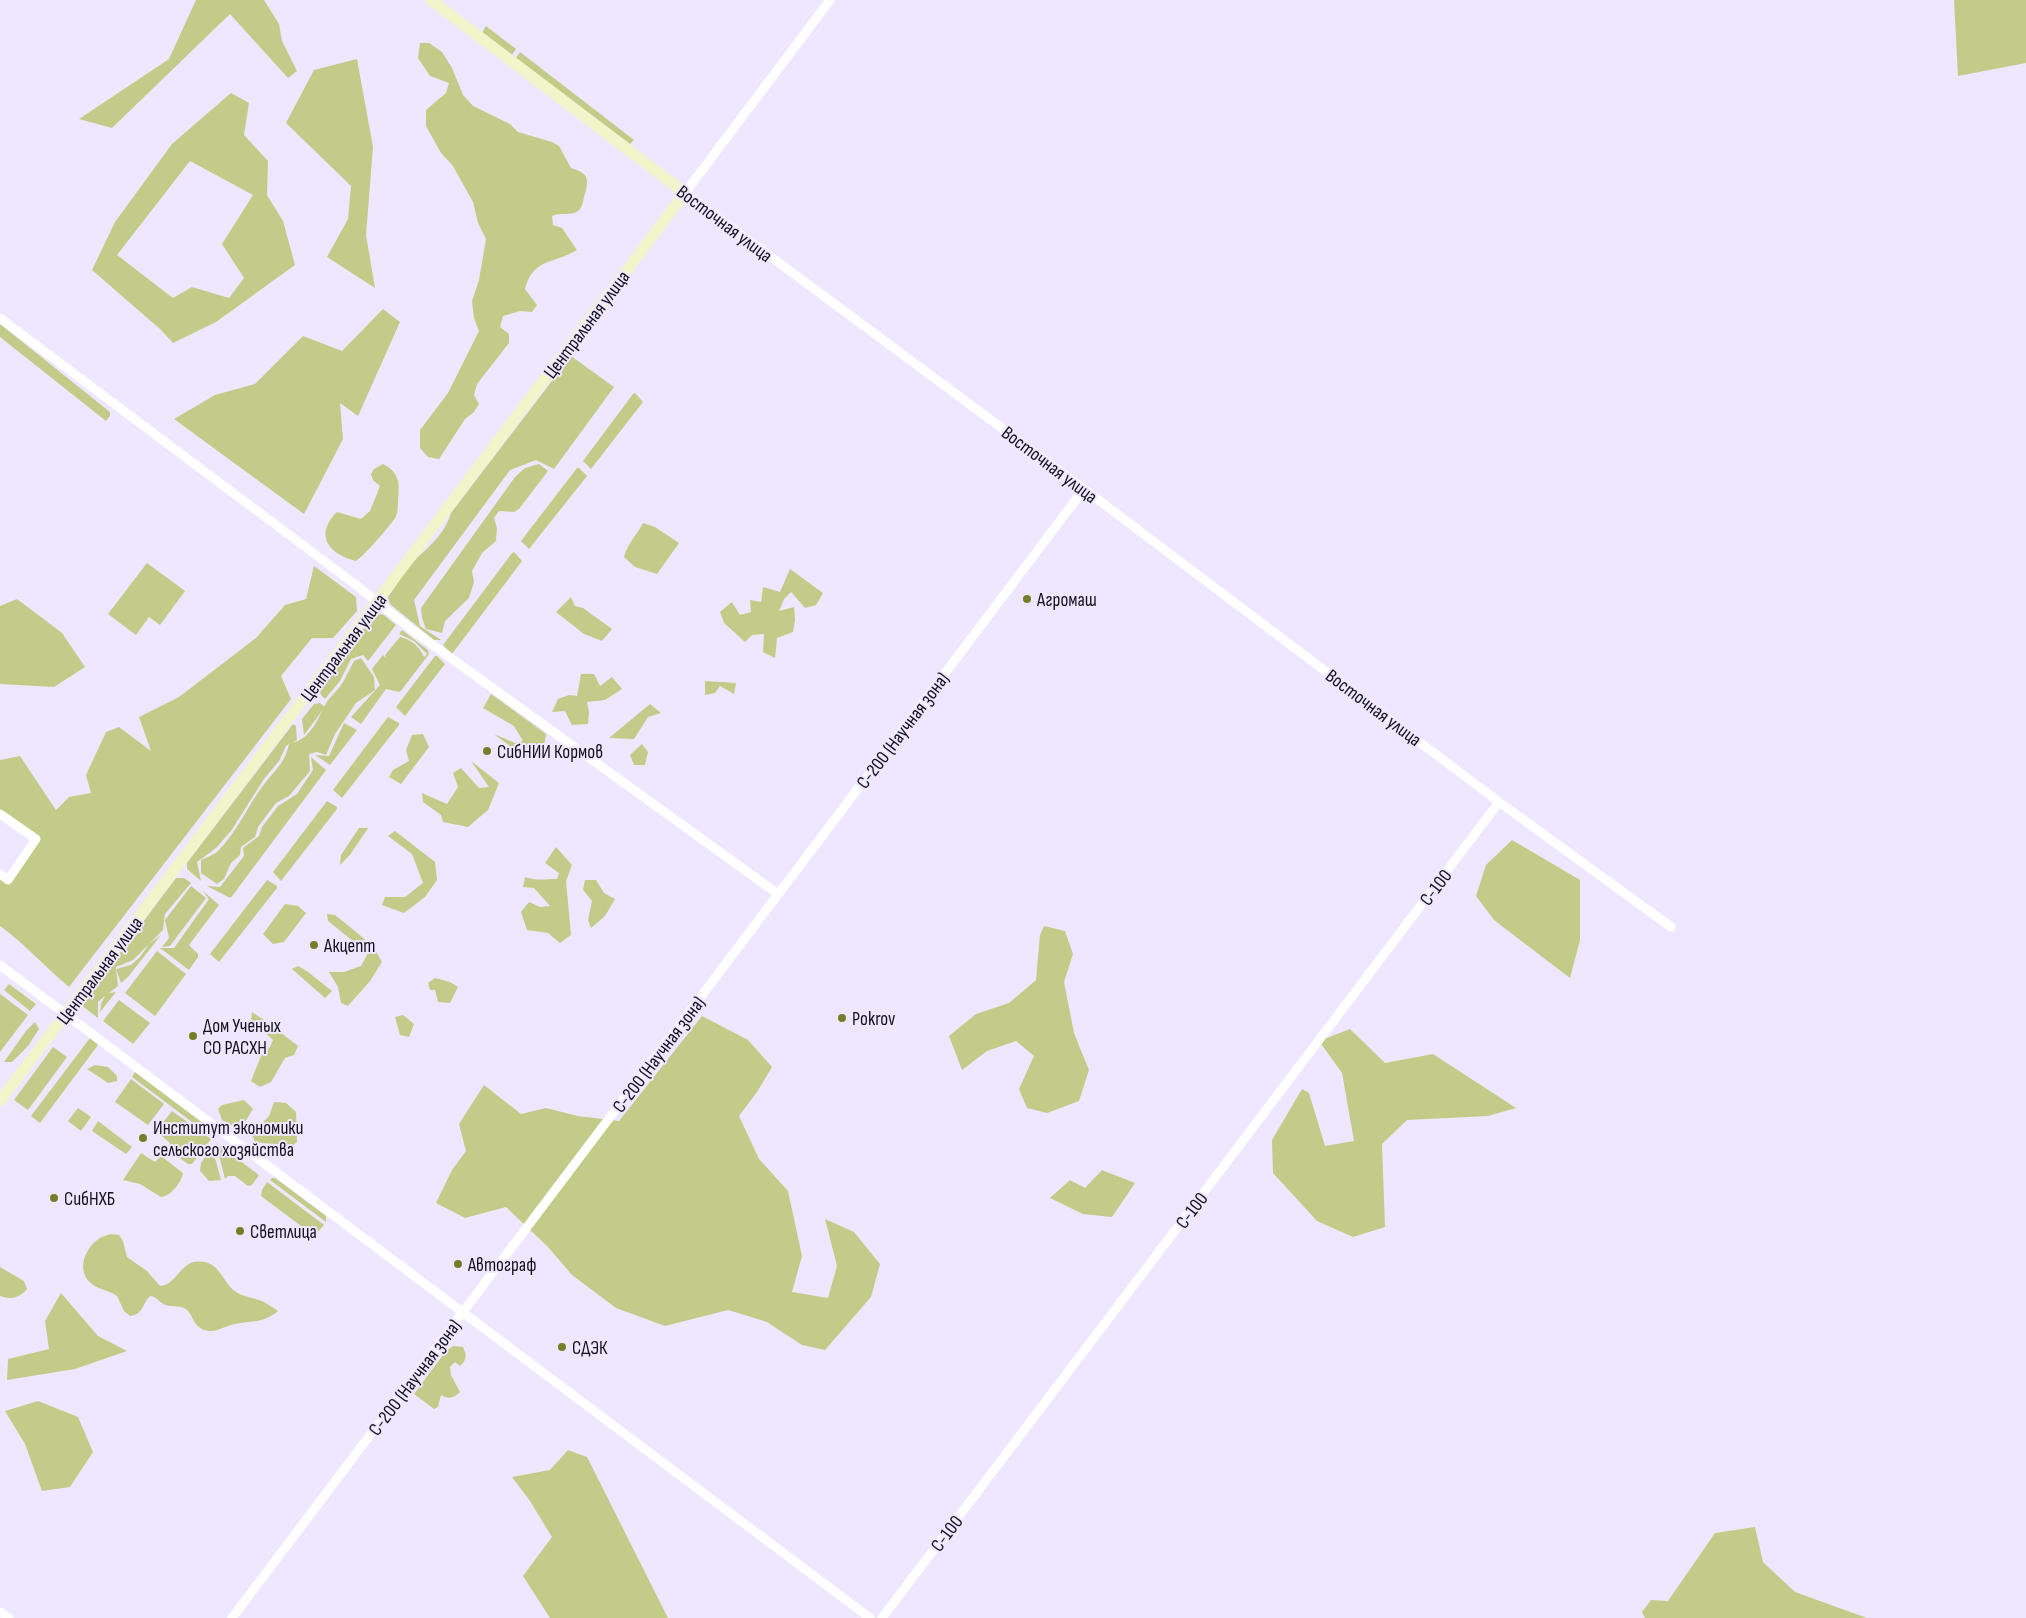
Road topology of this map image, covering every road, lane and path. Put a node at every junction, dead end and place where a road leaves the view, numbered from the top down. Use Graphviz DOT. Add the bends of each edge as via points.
graph roads {
  1 [pos="431,0"];
  2 [pos="830,0"];
  3 [pos="685,193"];
  4 [pos="0,318"];
  5 [pos="1084,489"];
  6 [pos="378,602"];
  7 [pos="1499,802"];
  8 [pos="0,814"];
  9 [pos="0,874"];
  10 [pos="778,894"];
  11 [pos="1671,927"];
  12 [pos="0,965"];
  13 [pos="65,1014"];
  14 [pos="0,1101"];
  15 [pos="463,1313"];
  16 [pos="0,1612"];
  17 [pos="9,1618"];
  18 [pos="232,1618"];
  19 [pos="870,1618"];
  20 [pos="882,1618"];
  1 -- 3 [label="main road, Восточная улица"];
  2 -- 3 [label="street"];
  3 -- 5 [label="street, Восточная улица"];
  3 -- 6 [label="main road, Центральная улица"];
  4 -- 6 [label="street"];
  5 -- 7 [label="street, Восточная улица"];
  5 -- 10 [label="street, С-200 (Научная зона)"];
  6 -- 10 [label="street"];
  6 -- 13 [label="main road, Центральная улица"];
  7 -- 11 [label="street, Восточная улица"];
  7 -- 20 [label="street, С-100"];
  8 -- 9 [label="street" via="36,839 8,880"];
  10 -- 15 [label="street, С-200 (Научная зона)"];
  12 -- 13 [label="street"];
  13 -- 14 [label="main road, Центральная улица"];
  13 -- 15 [label="street"];
  15 -- 18 [label="street, С-200 (Научная зона)"];
  15 -- 19 [label="street"];
  16 -- 17 [label="street"];
}
